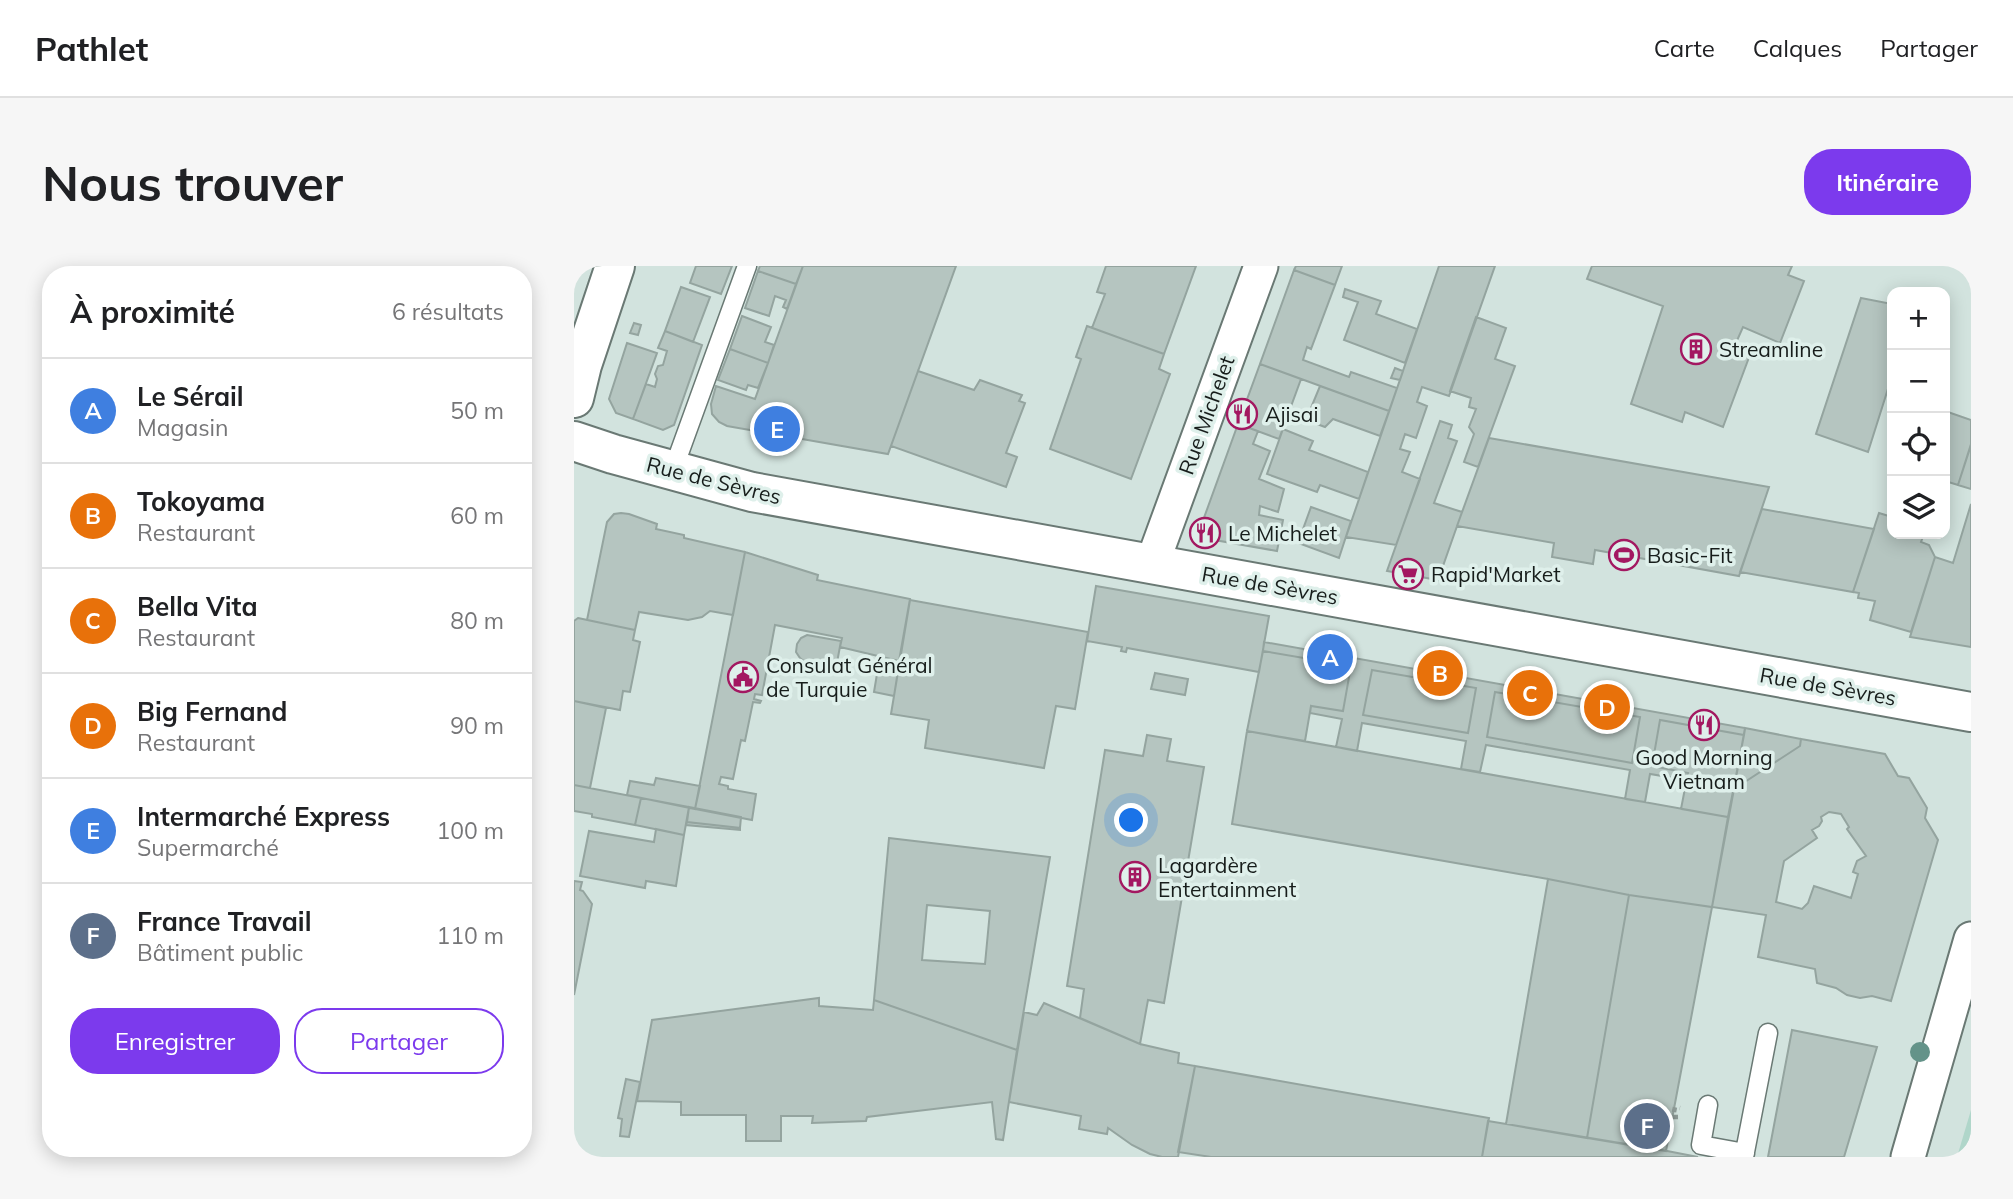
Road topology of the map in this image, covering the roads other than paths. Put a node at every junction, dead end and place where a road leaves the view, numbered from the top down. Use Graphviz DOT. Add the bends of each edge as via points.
graph roads {
  1 [pos="615,266"];
  2 [pos="747,266"];
  3 [pos="1261,266"];
  4 [pos="574,398"];
  5 [pos="574,441"];
  6 [pos="673,470"];
  7 [pos="1152,564"];
  8 [pos="1971,712"];
  9 [pos="1971,939"];
  10 [pos="1768,1033"];
  11 [pos="1708,1105"];
  12 [pos="1744,1155"];
  13 [pos="1908,1157"];
  1 -- 4 [label="street"];
  2 -- 6 [label="lane"];
  3 -- 7 [label="street, Rue Michelet"];
  5 -- 6 [label="street, Rue de Sèvres"];
  6 -- 7 [label="street, Rue de Sèvres" via="752,492"];
  7 -- 8 [label="street, Rue de Sèvres"];
  9 -- 13 [label="street"];
  10 -- 12 [label="lane"];
  11 -- 12 [label="lane" via="1701,1145"];
}
